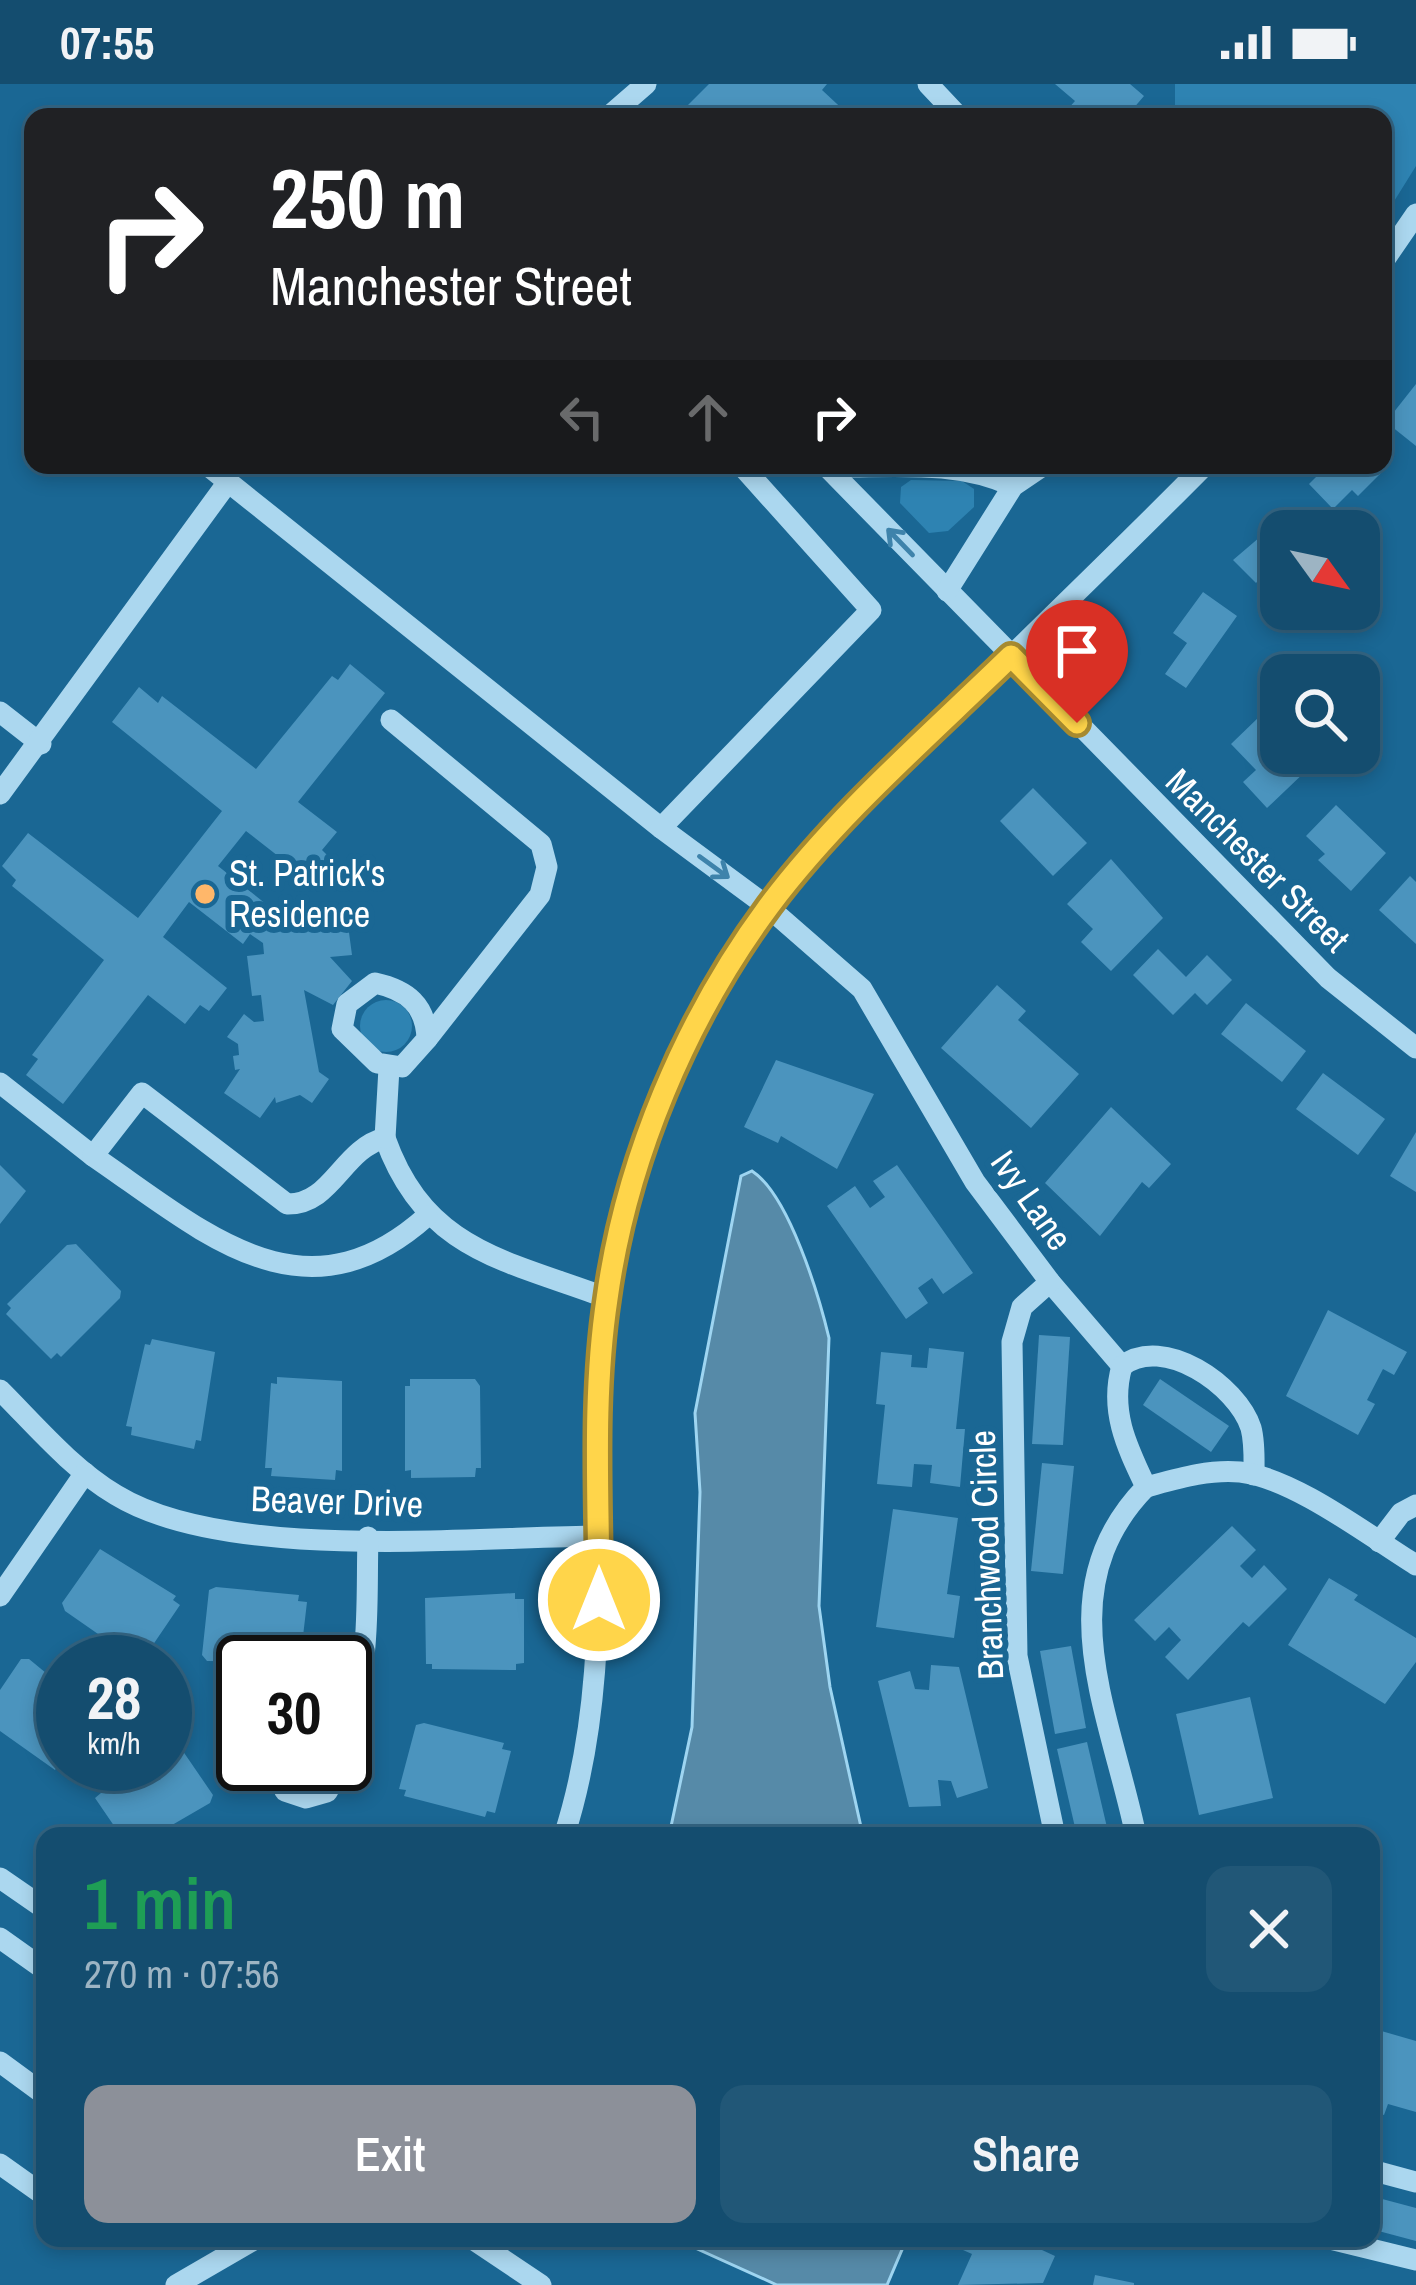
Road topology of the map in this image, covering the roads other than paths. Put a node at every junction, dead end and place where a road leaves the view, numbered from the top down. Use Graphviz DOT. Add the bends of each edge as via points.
graph roads {
  1 [pos="646,84"];
  2 [pos="928,84"];
  3 [pos="618,108"];
  4 [pos="950,108"];
  5 [pos="1416,214"];
  6 [pos="1392,249"];
  7 [pos="217,474"];
  8 [pos="749,474"];
  9 [pos="834,474"];
  10 [pos="987,474"];
  11 [pos="1031,474"];
  12 [pos="1189,474"];
  13 [pos="227,482"];
  14 [pos="1013,486"];
  15 [pos="947,591"];
  16 [pos="1011,656"];
  17 [pos="0,712"];
  18 [pos="391,721"];
  19 [pos="41,744"];
  20 [pos="0,794"];
  21 [pos="661,828"];
  22 [pos="768,907"];
  23 [pos="427,1039"];
  24 [pos="1416,1048"];
  25 [pos="388,1068"];
  26 [pos="0,1083"];
  27 [pos="385,1138"];
  28 [pos="93,1156"];
  29 [pos="427,1216"];
  30 [pos="1050,1282"];
  31 [pos="607,1298"];
  32 [pos="1122,1366"];
  33 [pos="0,1390"];
  34 [pos="85,1473"];
  35 [pos="1254,1475"];
  36 [pos="1146,1487"];
  37 [pos="1416,1504"];
  38 [pos="599,1536"];
  39 [pos="368,1537"];
  40 [pos="1379,1542"];
  41 [pos="1416,1565"];
  42 [pos="0,1596"];
  43 [pos="364,1635"];
  44 [pos="285,1791"];
  45 [pos="328,1791"];
  46 [pos="566,1827"];
  47 [pos="1053,1827"];
  48 [pos="1134,1827"];
  49 [pos="0,1878"];
  50 [pos="36,1903"];
  51 [pos="0,1938"];
  52 [pos="36,1964"];
  53 [pos="0,2062"];
  54 [pos="36,2088"];
  55 [pos="0,2164"];
  56 [pos="1380,2172"];
  57 [pos="1416,2182"];
  58 [pos="36,2190"];
  59 [pos="241,2247"];
  60 [pos="484,2247"];
  61 [pos="1363,2247"];
  62 [pos="1416,2260"];
  63 [pos="176,2285"];
  64 [pos="541,2285"];
  1 -- 3 [label="street"];
  2 -- 4 [label="street"];
  5 -- 6 [label="street"];
  7 -- 13 [label="street, Ivy Lane"];
  8 -- 21 [label="street" via="871,610"];
  15 -- 9 [label="street, Manchester Street, one-way"];
  10 -- 14 [label="street"];
  11 -- 14 [label="street"];
  12 -- 16 [label="street"];
  13 -- 19 [label="street"];
  13 -- 21 [label="street, Ivy Lane"];
  14 -- 15 [label="street"];
  15 -- 16 [label="street, Manchester Street"];
  16 -- 22 [label="street"];
  16 -- 24 [label="street, Manchester Street" via="1328,978"];
  17 -- 19 [label="street"];
  18 -- 23 [label="street" via="541,844 547,868 540,895"];
  19 -- 20 [label="street"];
  21 -- 22 [label="street, Ivy Lane, one-way"];
  22 -- 30 [label="street, Ivy Lane" via="862,989 975,1182"];
  22 -- 31 [label="street" via="682,1052 632,1187"];
  23 -- 25 [label="street" via="414,1059"];
  23 -- 25 [label="street" via="416,1003 396,988 375,983 358,992 346,1004 343,1029"];
  25 -- 27 [label="street"];
  26 -- 28 [label="street"];
  27 -- 28 [label="street" via="365,1143 317,1198 302,1204 286,1204 142,1093"];
  27 -- 29 [label="street"];
  28 -- 29 [label="street" via="194,1225 278,1264 338,1266 374,1256"];
  29 -- 31 [label="street" via="532,1274"];
  30 -- 32 [label="street, Ivy Lane"];
  30 -- 47 [label="street, Branchwood Circle" via="1022,1306 1012,1342 1017,1656"];
  31 -- 38 [label="street"];
  32 -- 35 [label="street" via="1156,1357 1200,1370 1228,1392 1250,1427"];
  32 -- 36 [label="street" via="1119,1423"];
  33 -- 34 [label="street, Beaver Drive"];
  34 -- 39 [label="street, Beaver Drive" via="141,1507 209,1526"];
  34 -- 42 [label="street"];
  35 -- 36 [label="street" via="1218,1472"];
  35 -- 40 [label="street"];
  36 -- 48 [label="street" via="1097,1557 1088,1611"];
  37 -- 40 [label="street"];
  38 -- 39 [label="street, Beaver Drive"];
  38 -- 46 [label="street" via="591,1727"];
  39 -- 43 [label="street"];
  40 -- 41 [label="street"];
  44 -- 45 [label="street" via="306,1798"];
  49 -- 50 [label="street"];
  51 -- 52 [label="street"];
  53 -- 54 [label="street"];
  55 -- 58 [label="street"];
  56 -- 57 [label="street"];
  59 -- 63 [label="street"];
  60 -- 64 [label="street"];
  61 -- 62 [label="street"];
}
